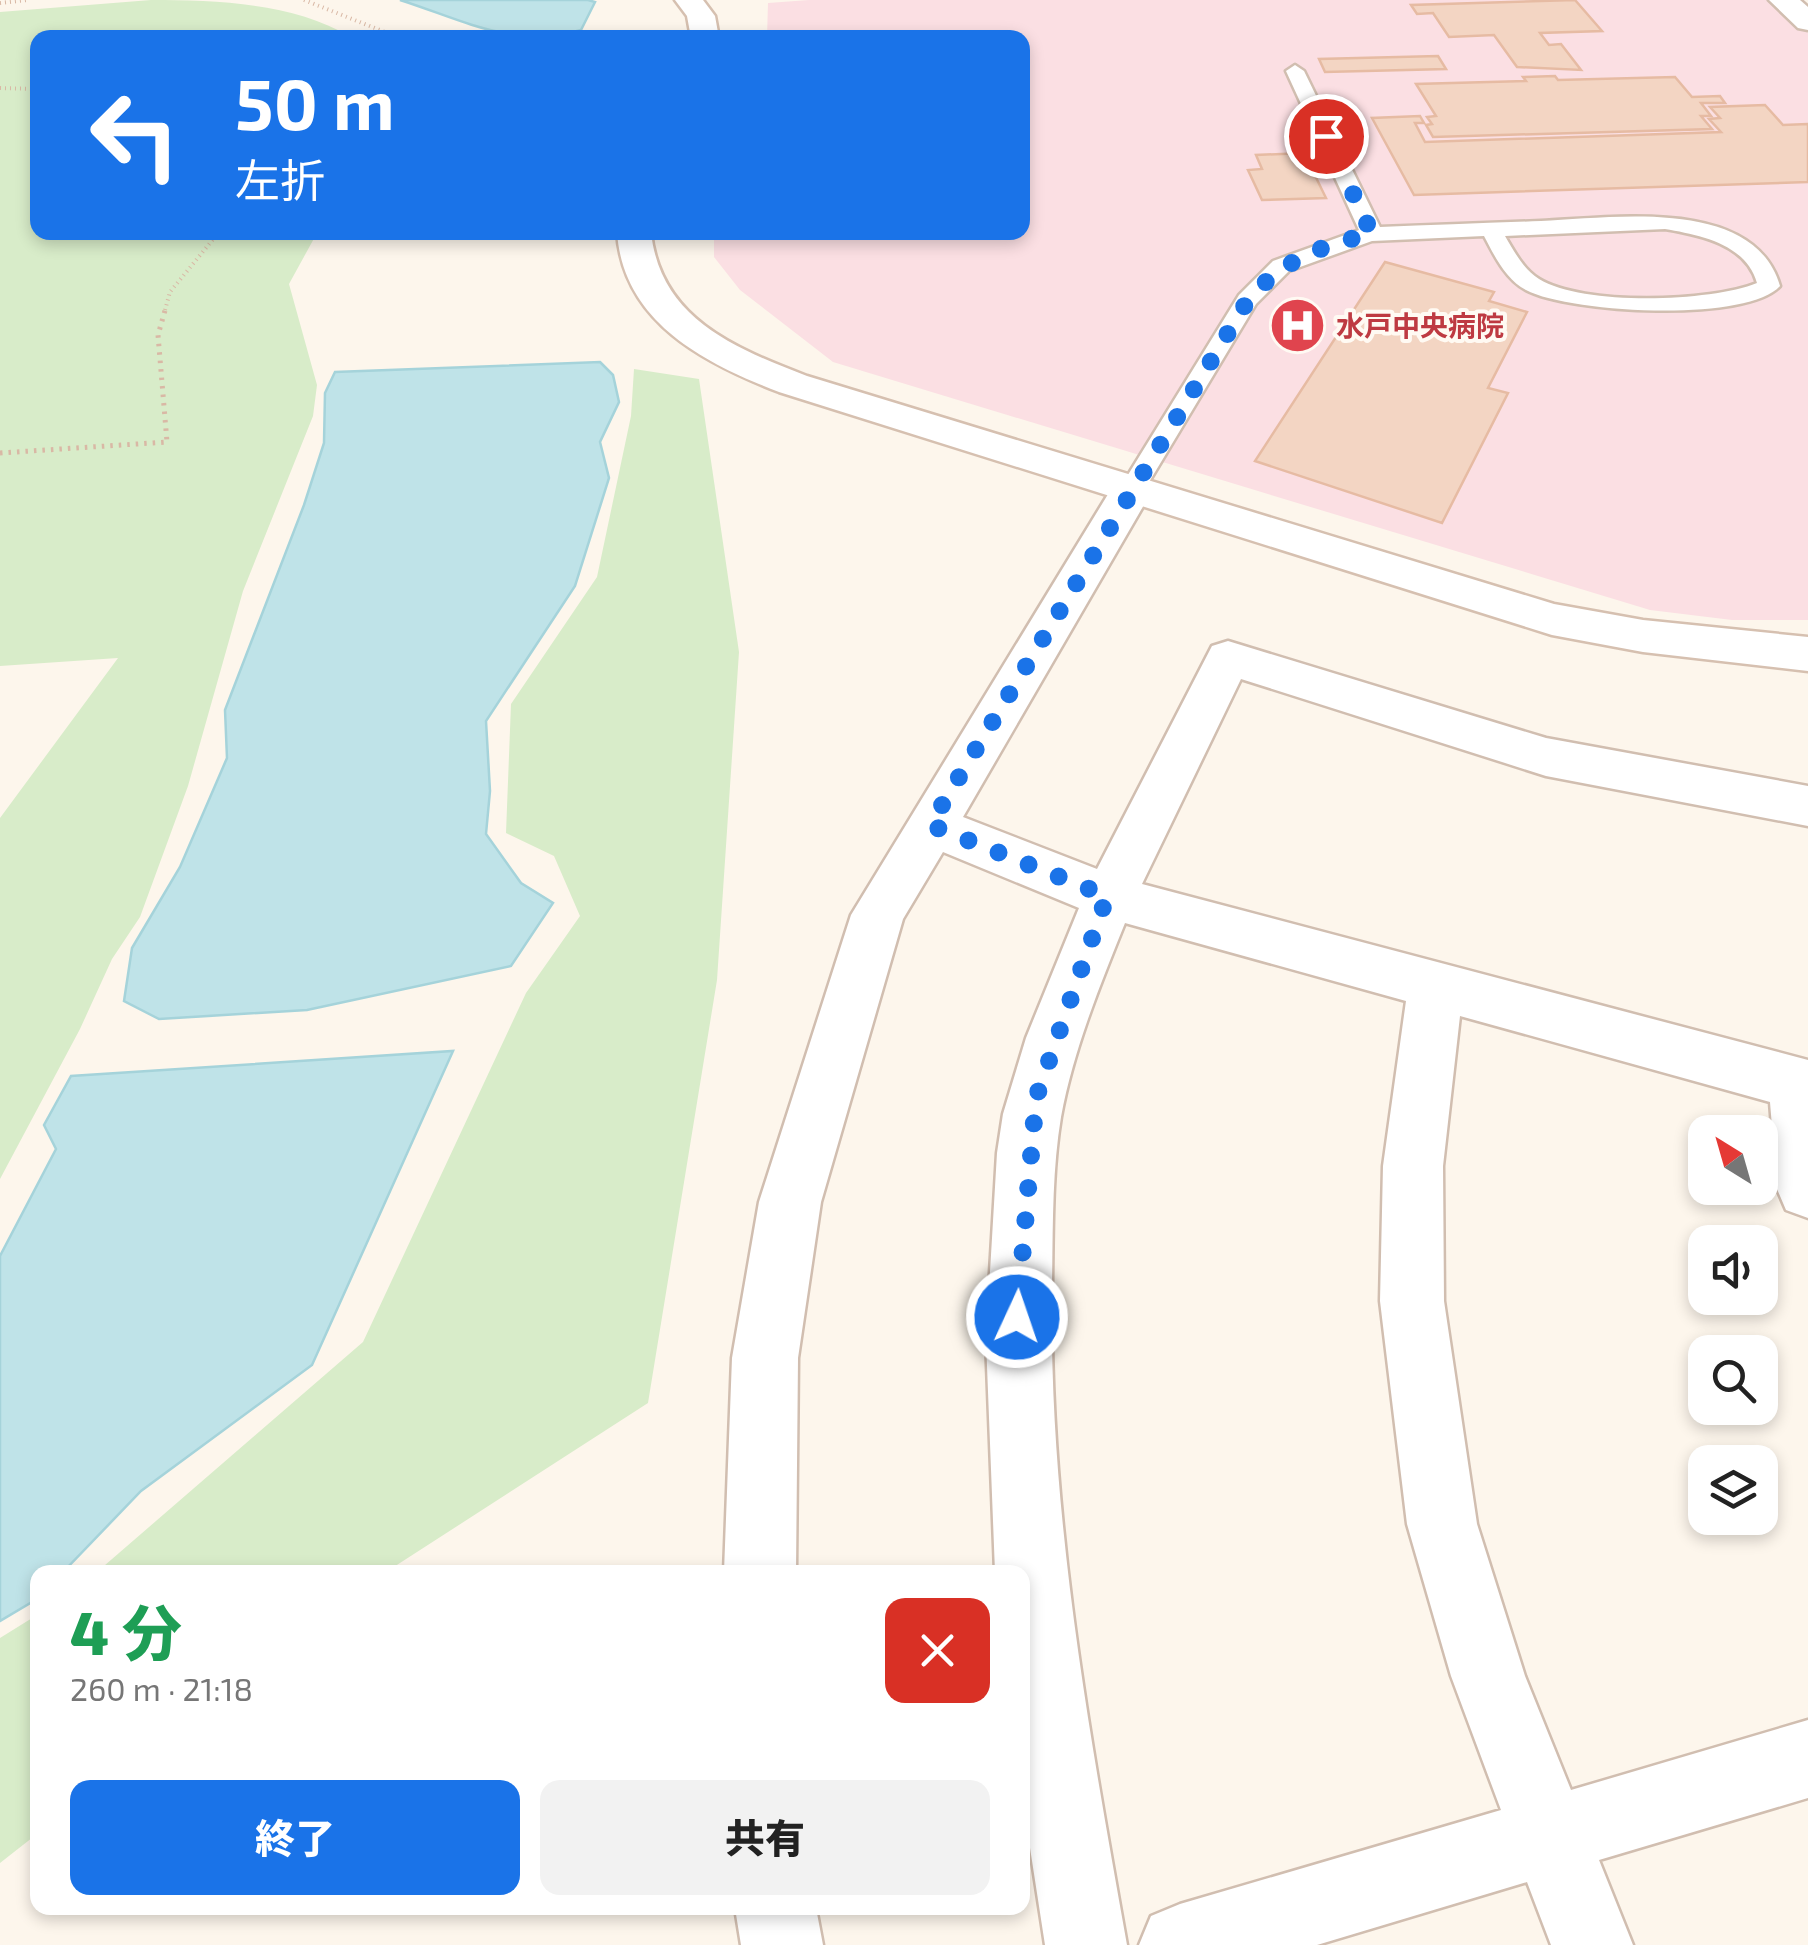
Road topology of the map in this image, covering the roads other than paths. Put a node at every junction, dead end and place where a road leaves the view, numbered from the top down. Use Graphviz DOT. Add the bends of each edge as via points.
graph roads {
  1 [pos="689,0"];
  2 [pos="1783,0"];
  3 [pos="1808,22"];
  4 [pos="704,30"];
  5 [pos="1295,71"];
  6 [pos="1491,230"];
  7 [pos="1372,234"];
  8 [pos="635,240"];
  9 [pos="1131,490"];
  10 [pos="1808,654"];
  11 [pos="1808,806"];
  12 [pos="930,825"];
  13 [pos="1107,896"];
  14 [pos="1436,986"];
  15 [pos="1803,1085"];
  16 [pos="1808,1190"];
  17 [pos="760,1565"];
  18 [pos="1029,1565"];
  19 [pos="1030,1575"];
  20 [pos="1808,1759"];
  21 [pos="1548,1838"];
  22 [pos="777,1915"];
  23 [pos="782,1945"];
  24 [pos="1086,1945"];
  25 [pos="1180,1945"];
  26 [pos="1592,1945"];
  1 -- 4 [label="street"];
  2 -- 3 [label="street"];
  5 -- 7 [label="lane"];
  6 -- 6 [label="lane" via="1684,226 1744,248 1769,286 1716,299 1564,299 1515,271"];
  6 -- 7 [label="lane"];
  7 -- 9 [label="lane" via="1281,266 1264,282"];
  8 -- 9 [label="street" via="639,270 657,299 708,346 748,368"];
  9 -- 10 [label="street" via="1552,620"];
  9 -- 12 [label="street"];
  11 -- 13 [label="street" via="1546,757 1228,658"];
  12 -- 13 [label="street"];
  12 -- 17 [label="street" via="878,915 790,1202 765,1358"];
  13 -- 14 [label="street"];
  13 -- 18 [label="street" via="1036,1098 1015,1350"];
  14 -- 15 [label="street"];
  14 -- 21 [label="street" via="1413,1166 1412,1301 1442,1524 1488,1676"];
  15 -- 16 [label="street"];
  19 -- 24 [label="street"];
  20 -- 21 [label="street"];
  21 -- 25 [label="street"];
  21 -- 26 [label="street"];
  22 -- 23 [label="street"];
}
